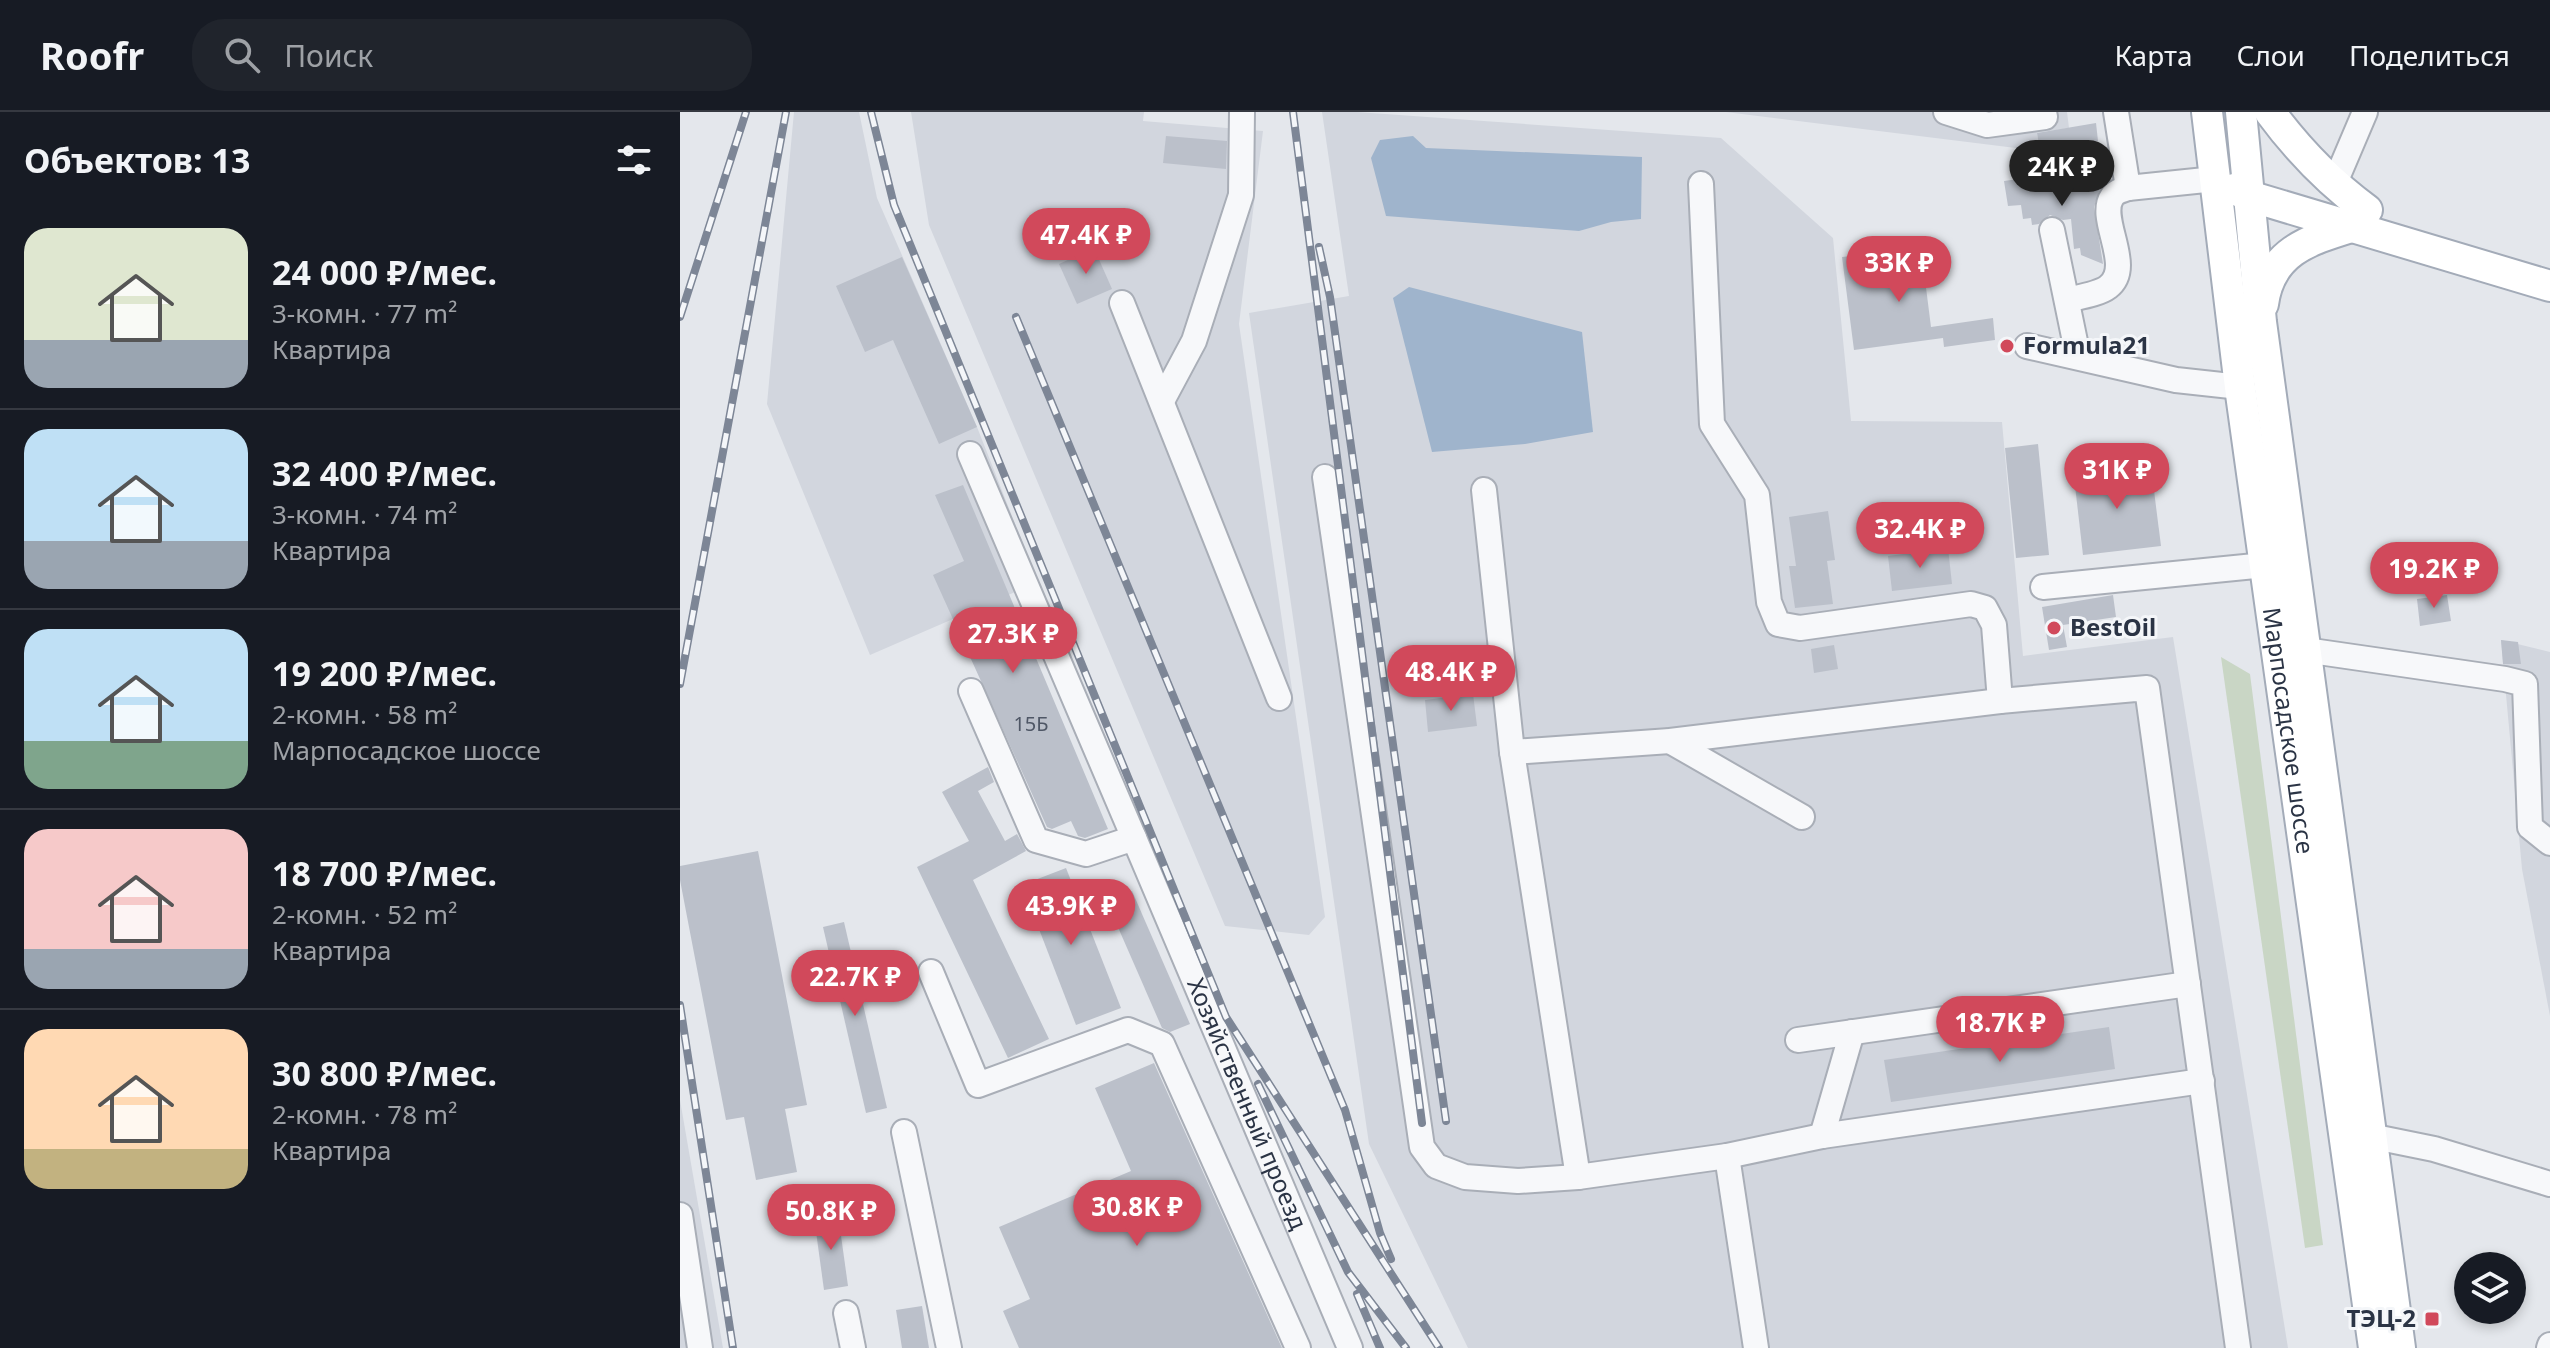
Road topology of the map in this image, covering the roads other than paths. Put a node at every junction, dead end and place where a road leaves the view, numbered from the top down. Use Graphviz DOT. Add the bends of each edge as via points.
graph roads {
  1 [pos="1242,112"];
  2 [pos="1946,112"];
  3 [pos="2044,112"];
  4 [pos="2116,112"];
  5 [pos="2207,112"];
  6 [pos="2241,112"];
  7 [pos="2270,112"];
  8 [pos="2365,112"];
  9 [pos="2215,179"];
  10 [pos="1701,184"];
  11 [pos="2248,185"];
  12 [pos="2334,185"];
  13 [pos="2128,188"];
  14 [pos="2360,218"];
  15 [pos="2052,230"];
  16 [pos="2550,269"];
  17 [pos="2550,286"];
  18 [pos="2067,300"];
  19 [pos="1122,303"];
  20 [pos="2261,322"];
  21 [pos="2027,346"];
  22 [pos="2078,356"];
  23 [pos="2240,387"];
  24 [pos="1163,399"];
  25 [pos="970,454"];
  26 [pos="1325,477"];
  27 [pos="1484,490"];
  28 [pos="2265,565"];
  29 [pos="2043,587"];
  30 [pos="2305,650"];
  31 [pos="971,691"];
  32 [pos="1279,698"];
  33 [pos="2000,701"];
  34 [pos="1670,741"];
  35 [pos="1512,752"];
  36 [pos="1802,817"];
  37 [pos="1134,838"];
  38 [pos="2550,843"];
  39 [pos="931,972"];
  40 [pos="2188,984"];
  41 [pos="1852,1032"];
  42 [pos="1798,1040"];
  43 [pos="2202,1081"];
  44 [pos="904,1132"];
  45 [pos="1822,1136"];
  46 [pos="2370,1136"];
  47 [pos="1727,1156"];
  48 [pos="1578,1177"];
  49 [pos="2550,1184"];
  50 [pos="680,1215"];
  51 [pos="846,1313"];
  52 [pos="700,1348"];
  53 [pos="853,1348"];
  54 [pos="949,1348"];
  55 [pos="1298,1348"];
  56 [pos="1350,1348"];
  57 [pos="1756,1348"];
  58 [pos="2238,1348"];
  59 [pos="2374,1348"];
  60 [pos="2400,1348"];
  1 -- 24 [label="street" via="1241,195 1194,341"];
  2 -- 3 [label="street" via="1987,125 2045,117"];
  4 -- 13 [label="street"];
  5 -- 9 [label="main road, Марпосадское шоссе"];
  6 -- 11 [label="main road, Марпосадское шоссе"];
  7 -- 12 [label="main road"];
  8 -- 12 [label="street"];
  9 -- 11 [label="main road"];
  9 -- 13 [label="street"];
  9 -- 23 [label="main road, Марпосадское шоссе"];
  10 -- 33 [label="street" via="1712,424 1757,495 1769,602 1778,624 1800,628 1971,604 1985,608 1994,625"];
  11 -- 14 [label="main road"];
  11 -- 20 [label="main road, Марпосадское шоссе"];
  12 -- 14 [label="main road"];
  13 -- 18 [label="street" via="2110,199 2116,276 2108,288"];
  14 -- 16 [label="main road"];
  14 -- 17 [label="main road"];
  14 -- 20 [label="main road" via="2293,250 2277,265 2265,289"];
  15 -- 18 [label="street"];
  18 -- 22 [label="street"];
  19 -- 24 [label="street"];
  20 -- 30 [label="main road, Марпосадское шоссе"];
  21 -- 22 [label="street"];
  22 -- 23 [label="street" via="2176,380"];
  23 -- 28 [label="main road, Марпосадское шоссе"];
  24 -- 32 [label="street"];
  25 -- 37 [label="street, Хозяйственный проезд"];
  26 -- 48 [label="street" via="1422,1147 1436,1166 1465,1177"];
  27 -- 35 [label="street"];
  28 -- 29 [label="street"];
  28 -- 59 [label="main road, Марпосадское шоссе"];
  30 -- 38 [label="street" via="2525,684 2530,827"];
  30 -- 46 [label="main road, Марпосадское шоссе"];
  31 -- 37 [label="street" via="1036,840 1086,854"];
  33 -- 34 [label="street"];
  33 -- 40 [label="street" via="2147,688"];
  34 -- 35 [label="street"];
  34 -- 36 [label="street"];
  35 -- 48 [label="street"];
  37 -- 56 [label="street, Хозяйственный проезд"];
  39 -- 55 [label="street" via="978,1085 1128,1030 1162,1044"];
  40 -- 41 [label="street"];
  40 -- 43 [label="street"];
  41 -- 42 [label="street"];
  41 -- 45 [label="street"];
  43 -- 45 [label="street"];
  43 -- 58 [label="street"];
  44 -- 54 [label="street"];
  45 -- 47 [label="street"];
  46 -- 49 [label="street"];
  46 -- 60 [label="main road, Марпосадское шоссе"];
  47 -- 48 [label="street"];
  47 -- 57 [label="street"];
  50 -- 52 [label="street"];
  51 -- 53 [label="street"];
}
